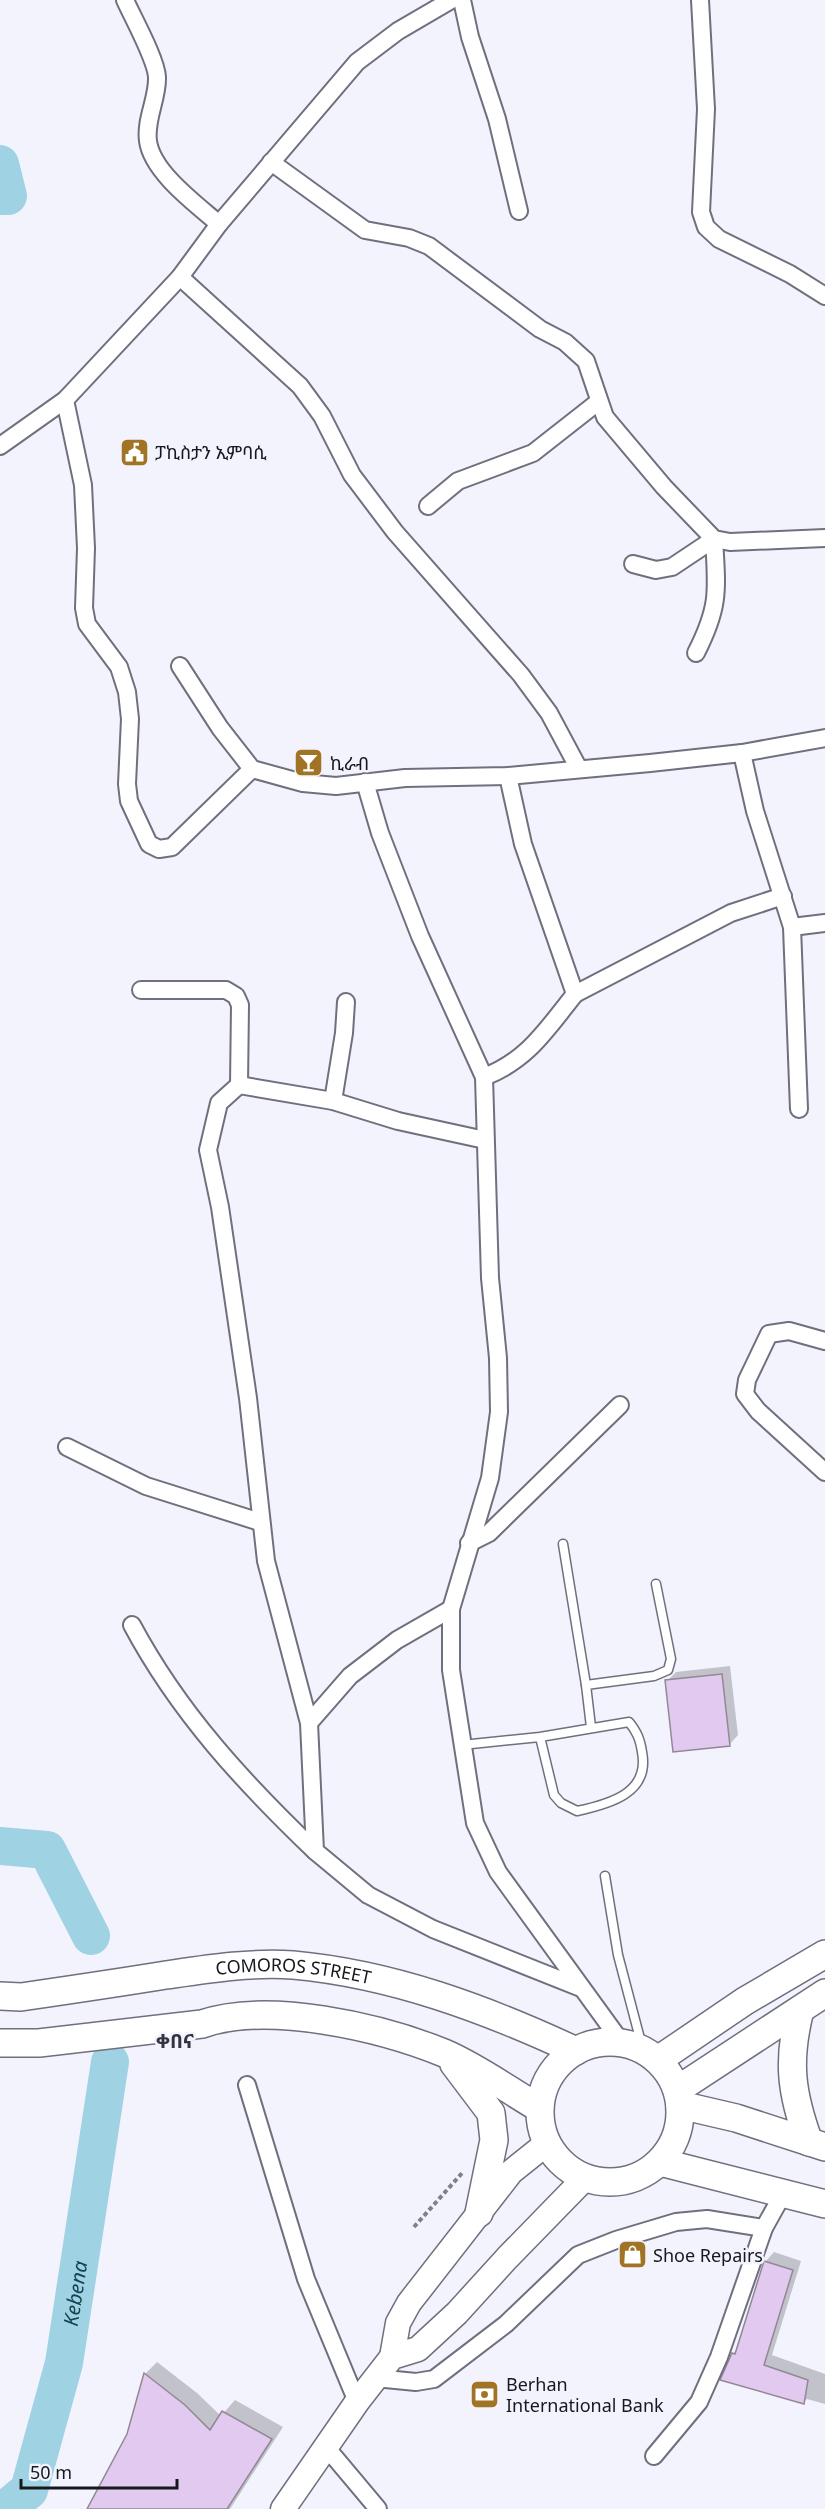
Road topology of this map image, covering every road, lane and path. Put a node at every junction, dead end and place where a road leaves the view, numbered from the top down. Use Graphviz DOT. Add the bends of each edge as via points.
graph roads {
  1 [pos="125,0"];
  2 [pos="451,0"];
  3 [pos="462,0"];
  4 [pos="700,0"];
  5 [pos="271,162"];
  6 [pos="519,211"];
  7 [pos="219,224"];
  8 [pos="180,276"];
  9 [pos="825,296"];
  10 [pos="65,400"];
  11 [pos="598,402"];
  12 [pos="0,446"];
  13 [pos="428,506"];
  14 [pos="825,538"];
  15 [pos="714,539"];
  16 [pos="633,564"];
  17 [pos="696,653"];
  18 [pos="180,666"];
  19 [pos="825,738"];
  20 [pos="742,753"];
  21 [pos="252,769"];
  22 [pos="579,770"];
  23 [pos="508,776"];
  24 [pos="365,782"];
  25 [pos="783,896"];
  26 [pos="825,923"];
  27 [pos="792,927"];
  28 [pos="141,990"];
  29 [pos="575,994"];
  30 [pos="346,1002"];
  31 [pos="483,1077"];
  32 [pos="239,1085"];
  33 [pos="333,1101"];
  34 [pos="799,1109"];
  35 [pos="485,1140"];
  36 [pos="825,1341"];
  37 [pos="620,1404"];
  38 [pos="67,1447"];
  39 [pos="825,1472"];
  40 [pos="260,1522"];
  41 [pos="469,1544"];
  42 [pos="563,1544"];
  43 [pos="656,1584"];
  44 [pos="451,1609"];
  45 [pos="132,1625"];
  46 [pos="586,1685"];
  47 [pos="309,1723"];
  48 [pos="591,1727"];
  49 [pos="540,1737"];
  50 [pos="462,1745"];
  51 [pos="315,1851"];
  52 [pos="605,1876"];
  53 [pos="825,1954"];
  54 [pos="581,1988"];
  55 [pos="825,1993"];
  56 [pos="10,1996"];
  57 [pos="800,2010"];
  58 [pos="0,2043"];
  59 [pos="576,2051"];
  60 [pos="641,2051"];
  61 [pos="446,2054"];
  62 [pos="247,2085"];
  63 [pos="678,2097"];
  64 [pos="539,2108"];
  65 [pos="546,2144"];
  66 [pos="817,2145"];
  67 [pos="660,2162"];
  68 [pos="469,2166"];
  69 [pos="585,2178"];
  70 [pos="784,2192"];
  71 [pos="825,2204"];
  72 [pos="480,2213"];
  73 [pos="414,2227"];
  74 [pos="764,2228"];
  75 [pos="392,2357"];
  76 [pos="375,2378"];
  77 [pos="357,2402"];
  78 [pos="326,2447"];
  79 [pos="654,2456"];
  80 [pos="283,2509"];
  81 [pos="378,2509"];
  1 -- 7 [label="street" via="157,77 148,141 155,160 175,185"];
  2 -- 5 [label="street" via="398,31 357,62"];
  3 -- 6 [label="street"];
  4 -- 9 [label="street" via="706,109 701,212 706,227 719,239"];
  5 -- 7 [label="street"];
  5 -- 11 [label="street" via="365,230 429,246 540,329 565,342 586,361"];
  7 -- 8 [label="street"];
  8 -- 10 [label="street"];
  8 -- 22 [label="street" via="300,386 322,416 352,475 395,532 521,675 549,713"];
  10 -- 12 [label="street"];
  10 -- 21 [label="street" via="83,485 87,624 119,667 127,692 129,801 149,844 159,849 172,847"];
  11 -- 13 [label="street" via="533,453 458,481"];
  11 -- 15 [label="street" via="605,417"];
  14 -- 15 [label="street" via="741,542"];
  15 -- 16 [label="street" via="672,567 656,570"];
  15 -- 17 [label="street" via="716,601 712,621"];
  18 -- 21 [label="street"];
  19 -- 20 [label="street"];
  20 -- 22 [label="street"];
  20 -- 25 [label="street" via="755,811"];
  21 -- 24 [label="street" via="303,783 336,786"];
  22 -- 23 [label="street"];
  23 -- 24 [label="street"];
  23 -- 29 [label="street" via="524,844"];
  24 -- 31 [label="street" via="380,833 420,936"];
  25 -- 27 [label="street"];
  25 -- 29 [label="street" via="731,913"];
  26 -- 27 [label="street"];
  27 -- 34 [label="street"];
  28 -- 32 [label="street" via="226,990 236,996 240,1005"];
  29 -- 31 [label="street" via="531,1048 506,1068"];
  30 -- 33 [label="street"];
  31 -- 35 [label="street"];
  32 -- 33 [label="street"];
  32 -- 40 [label="street" via="219,1103 208,1150 248,1398"];
  33 -- 35 [label="street" via="398,1121"];
  35 -- 41 [label="street" via="499,1412 490,1478"];
  36 -- 39 [label="street" via="789,1331 769,1334 747,1380 745,1394 758,1411"];
  37 -- 41 [label="street" via="489,1533"];
  38 -- 40 [label="street" via="146,1486"];
  40 -- 47 [label="street" via="266,1561"];
  41 -- 44 [label="street"];
  42 -- 46 [label="lane"];
  43 -- 46 [label="lane" via="671,1659 668,1670 654,1676"];
  44 -- 47 [label="street" via="397,1640 350,1676"];
  44 -- 50 [label="street" via="451,1670"];
  45 -- 51 [label="street" via="156,1670 214,1746 255,1793"];
  46 -- 48 [label="lane"];
  47 -- 51 [label="street"];
  48 -- 49 [label="lane"];
  48 -- 49 [label="lane" via="628,1722 639,1734 644,1761 640,1781 625,1796 578,1811 554,1795"];
  49 -- 50 [label="lane"];
  50 -- 54 [label="street" via="475,1823 485,1848"];
  51 -- 54 [label="street" via="368,1895 433,1929"];
  52 -- 60 [label="lane" via="618,1955"];
  53 -- 60 [label="main road" via="745,2001"];
  54 -- 60 [label="street"];
  55 -- 57 [label="main road"];
  56 -- 59 [label="main road, COMOROS STREET" via="223,1966 291,1965 367,1976 453,2000"];
  57 -- 63 [label="main road"];
  57 -- 66 [label="main road" via="791,2073 796,2107"];
  58 -- 61 [label="main road" via="39,2043 202,2024 221,2018 285,2017 348,2024 404,2038"];
  59 -- 60 [label="main road" via="598,2043"];
  59 -- 64 [label="main road" via="550,2075"];
  60 -- 63 [label="main road" via="669,2074"];
  61 -- 64 [label="main road"];
  61 -- 72 [label="main road" via="491,2113 494,2140"];
  62 -- 77 [label="street" via="306,2279"];
  63 -- 66 [label="main road"];
  63 -- 67 [label="main road" via="676,2135"];
  64 -- 65 [label="main road"];
  65 -- 69 [label="main road" via="569,2170"];
  65 -- 72 [label="main road" via="511,2172"];
  67 -- 69 [label="main road" via="643,2175 623,2182"];
  67 -- 70 [label="main road"];
  68 -- 73 [label="path"];
  69 -- 75 [label="main road" via="457,2313 418,2349"];
  70 -- 71 [label="main road"];
  70 -- 74 [label="street"];
  72 -- 75 [label="main road" via="409,2303 398,2324"];
  74 -- 76 [label="street" via="707,2219 616,2240 578,2255 506,2324 434,2379 416,2382"];
  74 -- 79 [label="street" via="699,2402"];
  75 -- 76 [label="main road"];
  76 -- 77 [label="main road"];
  77 -- 78 [label="main road"];
  78 -- 80 [label="main road"];
  78 -- 81 [label="street"];
}
